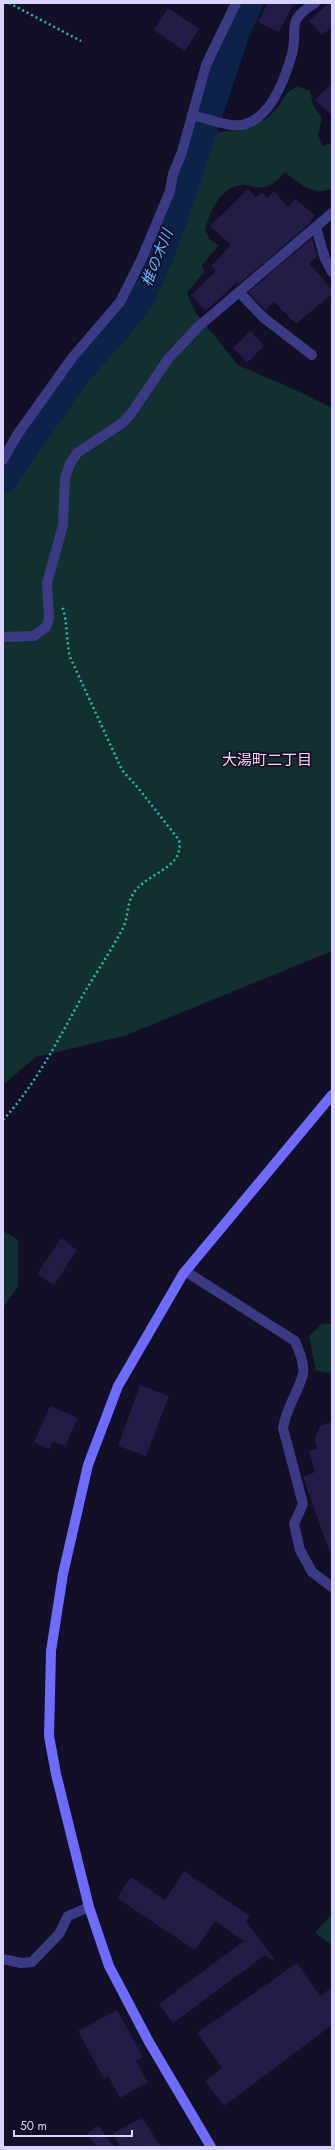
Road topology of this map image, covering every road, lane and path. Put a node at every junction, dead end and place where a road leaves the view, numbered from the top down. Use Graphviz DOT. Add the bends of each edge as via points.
graph roads {
  1 [pos="9,3"];
  2 [pos="236,3"];
  3 [pos="315,3"];
  4 [pos="81,41"];
  5 [pos="192,115"];
  6 [pos="332,213"];
  7 [pos="316,227"];
  8 [pos="332,272"];
  9 [pos="239,292"];
  10 [pos="312,355"];
  11 [pos="3,460"];
  12 [pos="48,598"];
  13 [pos="3,637"];
  14 [pos="332,1095"];
  15 [pos="3,1120"];
  16 [pos="185,1271"];
  17 [pos="332,1587"];
  18 [pos="89,1907"];
  19 [pos="3,1959"];
  20 [pos="211,2147"];
  1 -- 4 [label="path"];
  2 -- 5 [label="street" via="206,65"];
  3 -- 5 [label="street" via="296,18 292,53 286,70 273,101 257,119 246,124 232,125"];
  5 -- 11 [label="street" via="173,174 170,192 120,302 72,358 16,436"];
  6 -- 7 [label="street"];
  7 -- 8 [label="street" via="325,259"];
  7 -- 9 [label="street"];
  9 -- 10 [label="street" via="264,318"];
  9 -- 12 [label="street" via="199,326 168,358 130,415 108,434 88,444 77,453 70,464 65,478 62,525 48,583"];
  12 -- 13 [label="street" via="49,619 41,632 24,637"];
  12 -- 15 [label="path" via="62,606 70,658 122,770 179,840 181,848 167,868 140,885 131,896 124,926 34,1081"];
  14 -- 16 [label="street"];
  16 -- 17 [label="street" via="295,1341 303,1373 285,1416 283,1428 303,1504 294,1524 300,1550 312,1572"];
  16 -- 18 [label="street" via="118,1386 88,1465 63,1574 51,1651 49,1736"];
  18 -- 19 [label="street" via="68,1916 59,1934 32,1962 21,1963"];
  18 -- 20 [label="street" via="109,1966 149,2042"];
}
